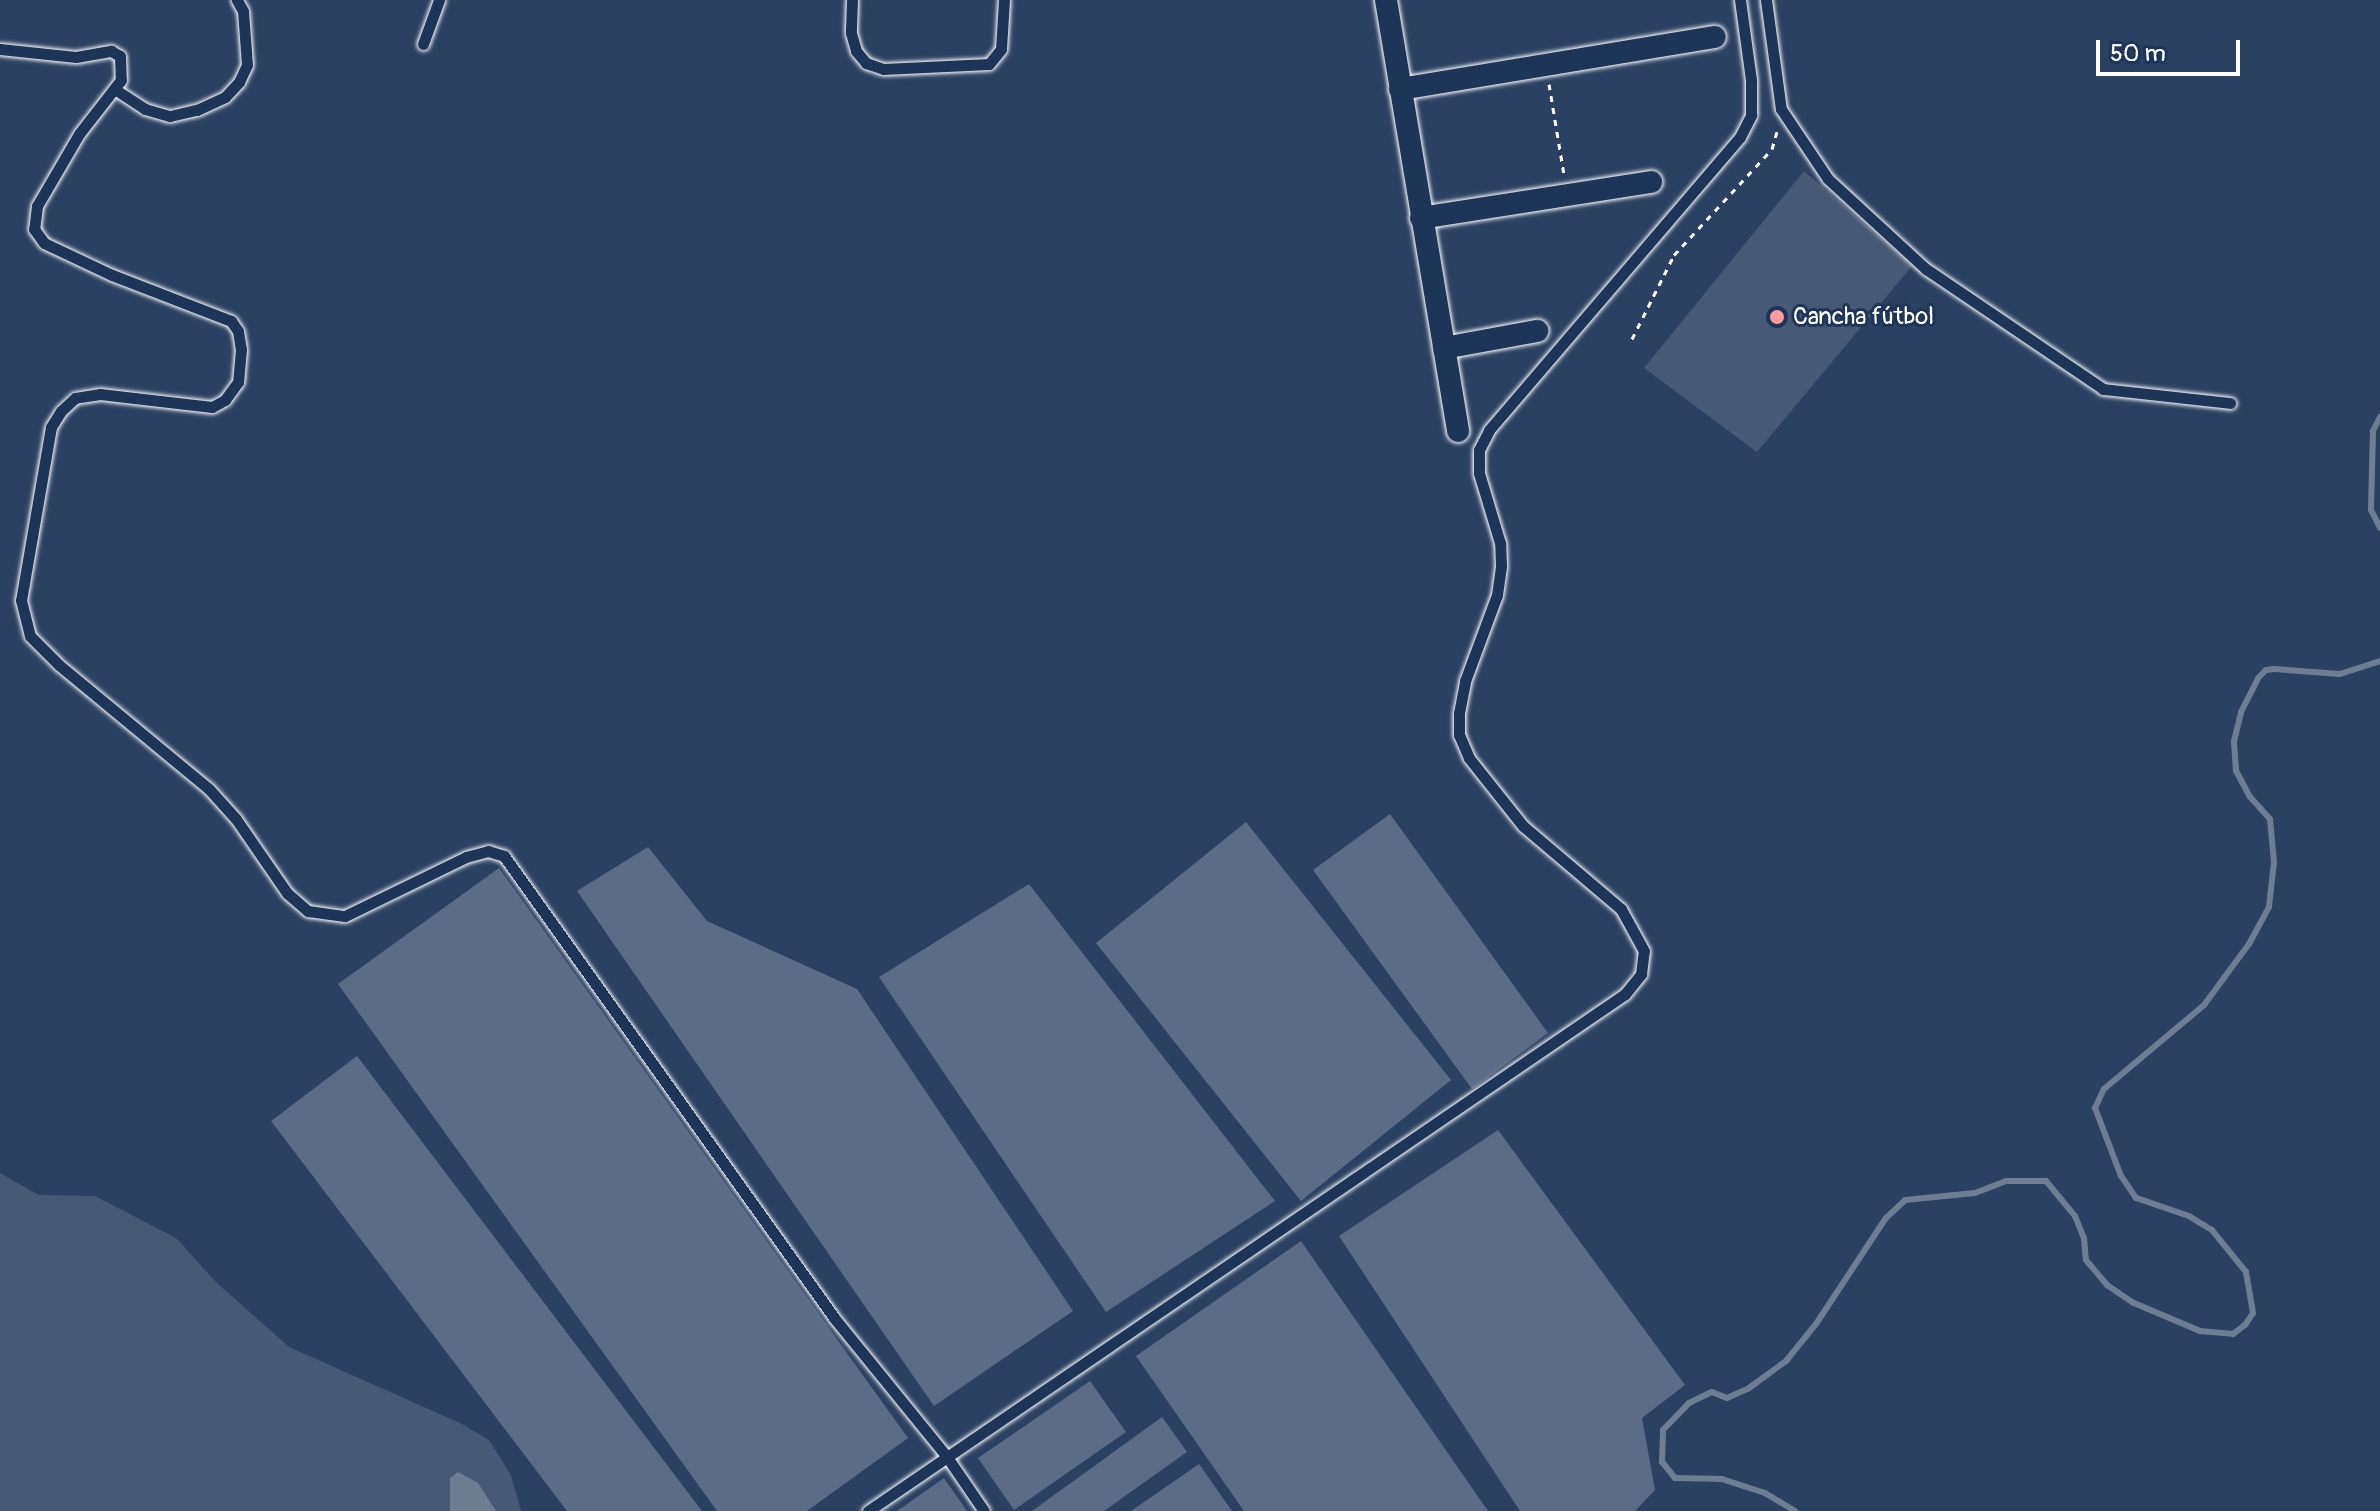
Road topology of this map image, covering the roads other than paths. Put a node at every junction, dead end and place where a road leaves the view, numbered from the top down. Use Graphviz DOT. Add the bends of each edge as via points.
graph roads {
  1 [pos="237,0"];
  2 [pos="439,0"];
  3 [pos="852,0"];
  4 [pos="1004,0"];
  5 [pos="1386,0"];
  6 [pos="1740,0"];
  7 [pos="1766,0"];
  8 [pos="1715,37"];
  9 [pos="423,44"];
  10 [pos="0,49"];
  11 [pos="1400,89"];
  12 [pos="116,90"];
  13 [pos="1651,182"];
  14 [pos="1421,218"];
  15 [pos="1537,331"];
  16 [pos="1444,348"];
  17 [pos="2230,403"];
  18 [pos="1458,431"];
  19 [pos="947,1457"];
  20 [pos="868,1511"];
  21 [pos="984,1511"];
  1 -- 12 [label="lane" via="243,11 247,65 225,97 170,116 145,109"];
  2 -- 9 [label="lane"];
  3 -- 4 [label="lane" via="856,51 866,63 883,69 989,64 1001,49"];
  5 -- 11 [label="street"];
  6 -- 19 [label="lane" via="1751,115 1740,137 1489,430 1479,450 1479,473 1500,543 1501,566 1497,595 1465,681 1459,735 1469,758 1523,826 1621,909 1644,951 1641,974 1625,994"];
  7 -- 17 [label="lane" via="1781,109 1828,179 1926,269 2103,389"];
  8 -- 11 [label="street"];
  10 -- 12 [label="lane" via="76,57 111,51 120,56 123,70"];
  11 -- 14 [label="street"];
  12 -- 19 [label="lane" via="79,134 37,206 34,229 44,243 112,275 231,321 241,349 238,382 212,407 100,394 75,398 61,411 51,427 21,600 30,636 209,789 287,893 308,911 345,916 466,857 488,851 504,856 835,1319"];
  13 -- 14 [label="street"];
  14 -- 16 [label="street"];
  15 -- 16 [label="street"];
  16 -- 18 [label="street"];
  19 -- 20 [label="lane"];
  19 -- 21 [label="lane"];
}
